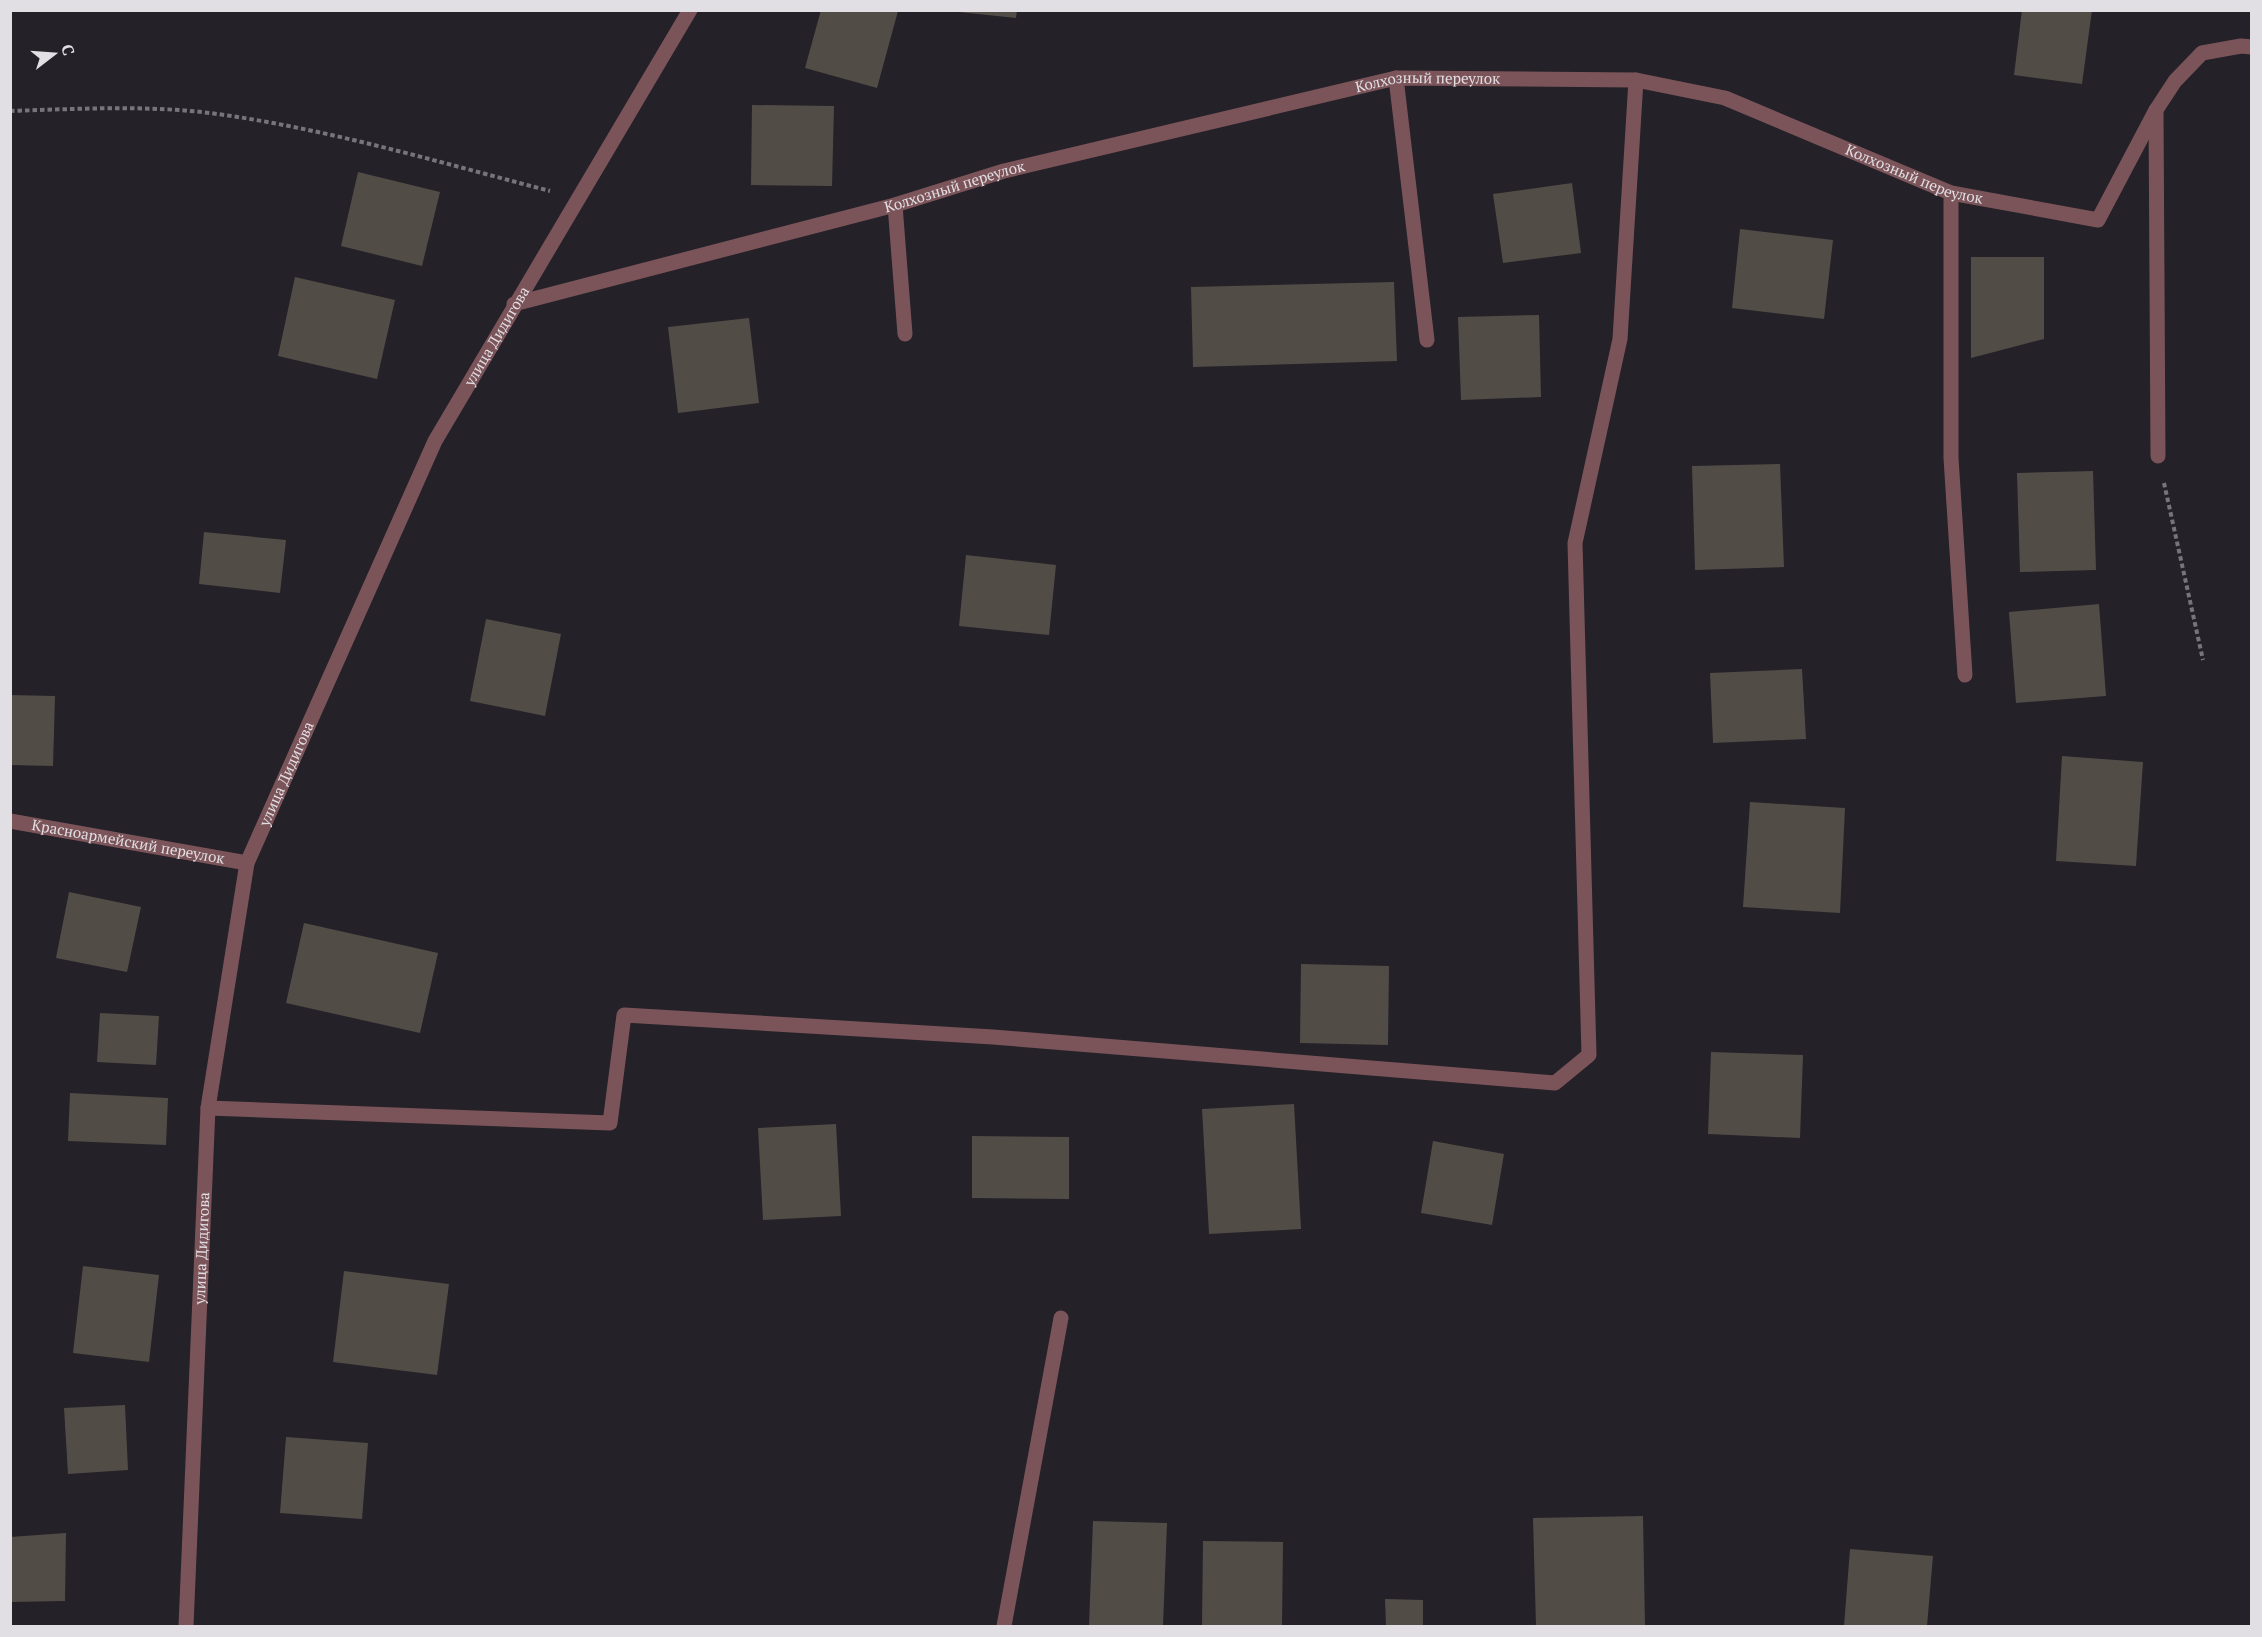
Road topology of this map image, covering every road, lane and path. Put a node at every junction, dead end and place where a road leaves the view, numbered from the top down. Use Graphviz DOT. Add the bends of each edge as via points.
graph roads {
  1 [pos="690,10"];
  2 [pos="2252,47"];
  3 [pos="1396,78"];
  4 [pos="1636,80"];
  5 [pos="2156,110"];
  6 [pos="10,111"];
  7 [pos="1951,193"];
  8 [pos="577,198"];
  9 [pos="895,205"];
  10 [pos="514,304"];
  11 [pos="905,334"];
  12 [pos="1427,340"];
  13 [pos="2158,456"];
  14 [pos="2204,660"];
  15 [pos="1965,675"];
  16 [pos="10,821"];
  17 [pos="247,863"];
  18 [pos="208,1108"];
  19 [pos="1060,1318"];
  20 [pos="186,1626"];
  21 [pos="1004,1626"];
  1 -- 8 [label="street, улица Дидигова"];
  2 -- 5 [label="street, Колхозный переулок" via="2202,53 2175,81"];
  3 -- 4 [label="street, Колхозный переулок"];
  3 -- 9 [label="street, Колхозный переулок" via="1004,171"];
  3 -- 12 [label="street"];
  4 -- 7 [label="street, Колхозный переулок" via="1725,98"];
  4 -- 18 [label="street" via="1620,339 1575,543 1589,1055 1555,1083 993,1037 624,1015 610,1123"];
  5 -- 7 [label="street, Колхозный переулок" via="2098,220"];
  5 -- 13 [label="street"];
  6 -- 8 [label="path" via="114,108 209,113 314,131"];
  7 -- 15 [label="street" via="1951,458"];
  8 -- 10 [label="street, улица Дидигова"];
  9 -- 10 [label="street, Колхозный переулок"];
  9 -- 11 [label="street"];
  10 -- 17 [label="street, улица Дидигова" via="435,441"];
  13 -- 14 [label="path"];
  16 -- 17 [label="street, Красноармейский переулок"];
  17 -- 18 [label="street, улица Дидигова"];
  18 -- 20 [label="street, улица Дидигова"];
  19 -- 21 [label="street"];
}
